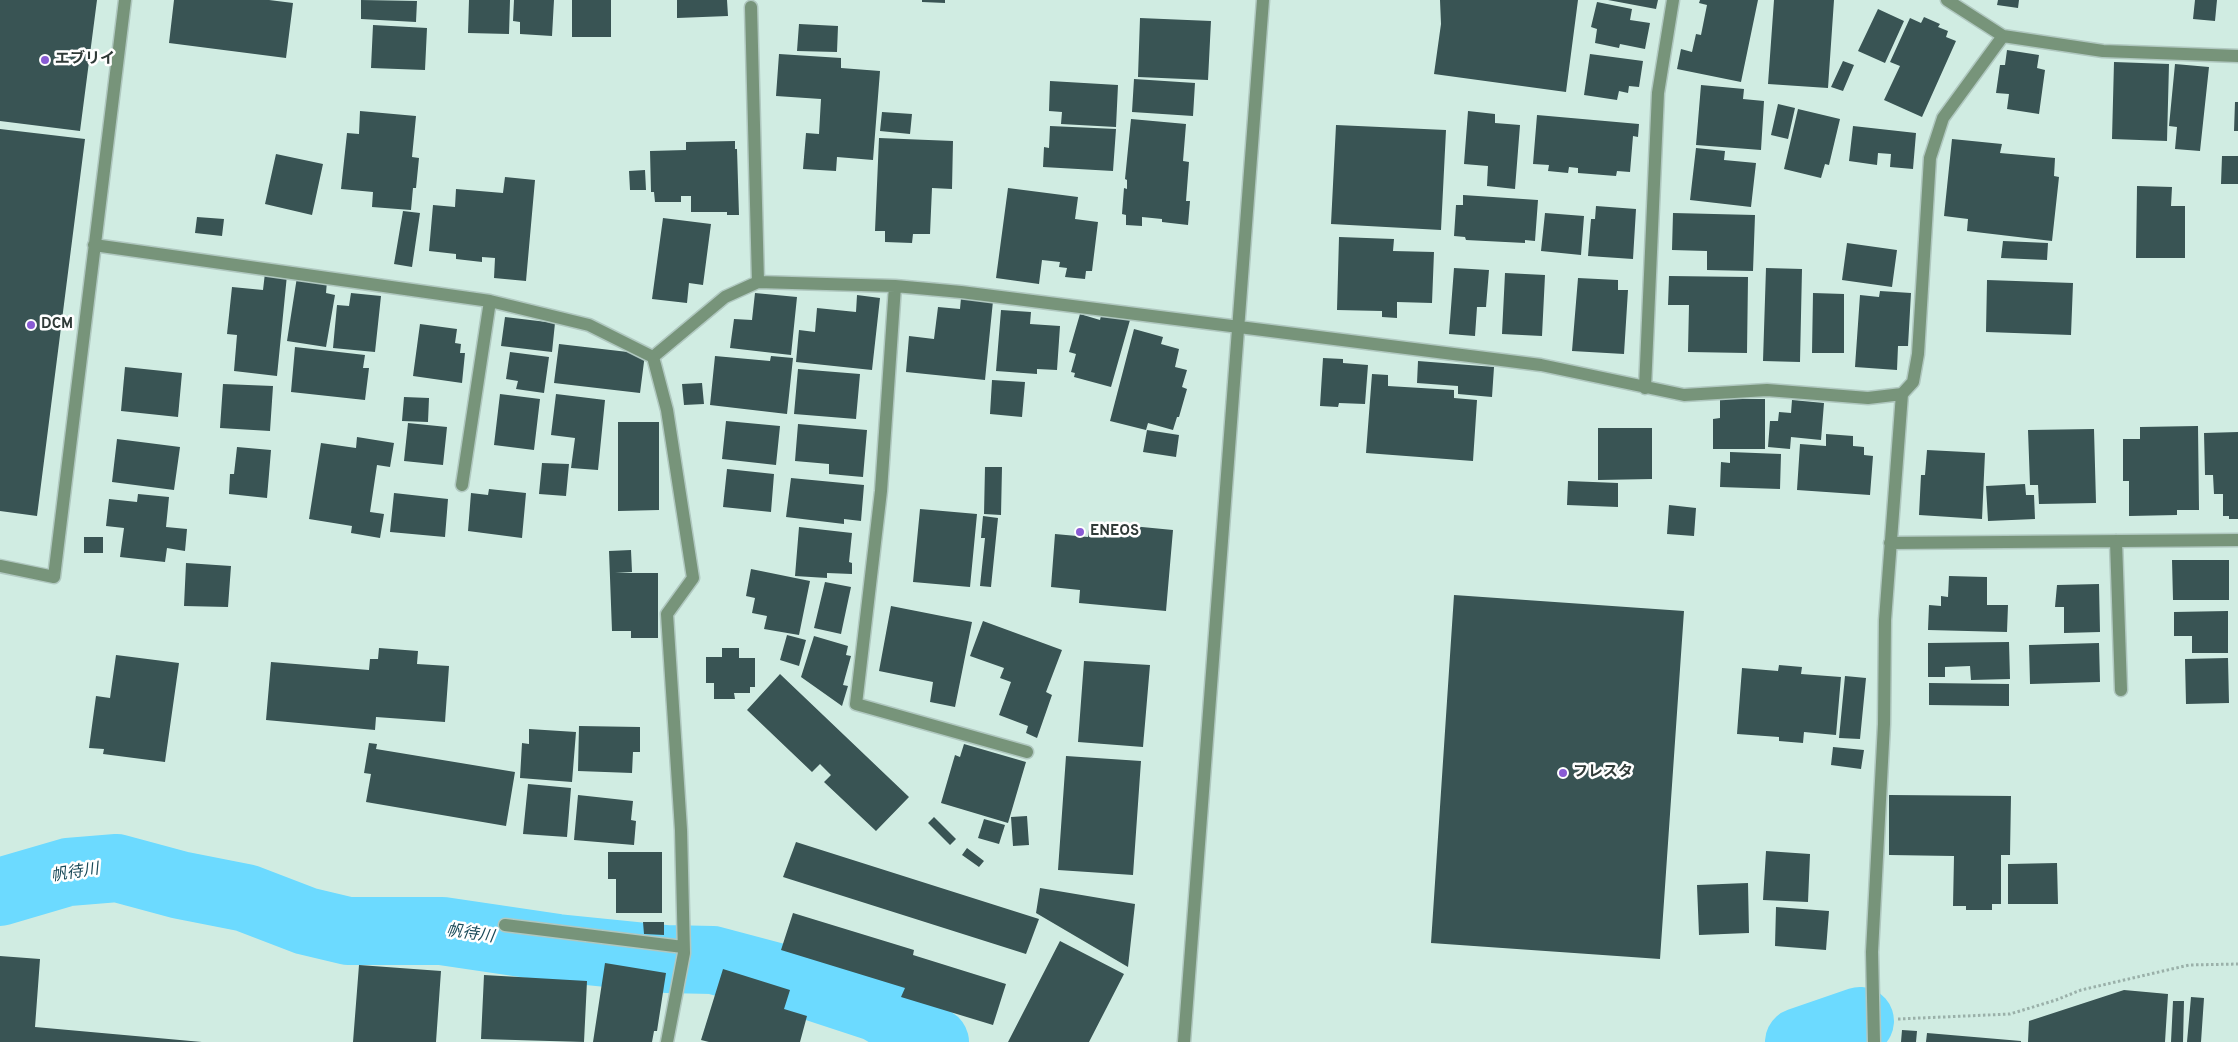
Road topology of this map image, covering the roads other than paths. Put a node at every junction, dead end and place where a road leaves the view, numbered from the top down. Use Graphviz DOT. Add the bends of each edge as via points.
graph roads {
  1 [pos="125,0"];
  2 [pos="1263,0"];
  3 [pos="1672,0"];
  4 [pos="1947,0"];
  5 [pos="752,7"];
  6 [pos="2003,36"];
  7 [pos="2238,56"];
  8 [pos="94,245"];
  9 [pos="758,282"];
  10 [pos="894,286"];
  11 [pos="490,301"];
  12 [pos="1239,326"];
  13 [pos="653,357"];
  14 [pos="1645,388"];
  15 [pos="1902,394"];
  16 [pos="462,485"];
  17 [pos="2238,540"];
  18 [pos="2116,541"];
  19 [pos="1890,543"];
  20 [pos="0,566"];
  21 [pos="2121,690"];
  22 [pos="1027,752"];
  23 [pos="505,925"];
  24 [pos="683,947"];
  25 [pos="667,1042"];
  26 [pos="1184,1042"];
  27 [pos="1874,1042"];
  1 -- 8 [label="street"];
  2 -- 12 [label="street"];
  3 -- 14 [label="street" via="1658,93"];
  4 -- 6 [label="street"];
  5 -- 9 [label="street"];
  6 -- 7 [label="street" via="2103,51"];
  6 -- 15 [label="street" via="1943,118 1930,158 1918,354 1913,382"];
  8 -- 11 [label="street"];
  8 -- 20 [label="street" via="54,577"];
  9 -- 10 [label="street"];
  9 -- 13 [label="street" via="725,297"];
  10 -- 12 [label="street"];
  10 -- 22 [label="street" via="881,491 856,704"];
  11 -- 13 [label="street" via="589,325"];
  11 -- 16 [label="street"];
  12 -- 14 [label="street" via="1541,366"];
  12 -- 26 [label="street"];
  13 -- 24 [label="street" via="667,410 693,578 667,614 681,830"];
  14 -- 15 [label="street" via="1684,395 1767,390 1868,398"];
  15 -- 19 [label="street"];
  17 -- 18 [label="street"];
  18 -- 19 [label="street"];
  18 -- 21 [label="street"];
  19 -- 27 [label="street" via="1872,952"];
  23 -- 24 [label="street"];
  24 -- 25 [label="street"];
}
